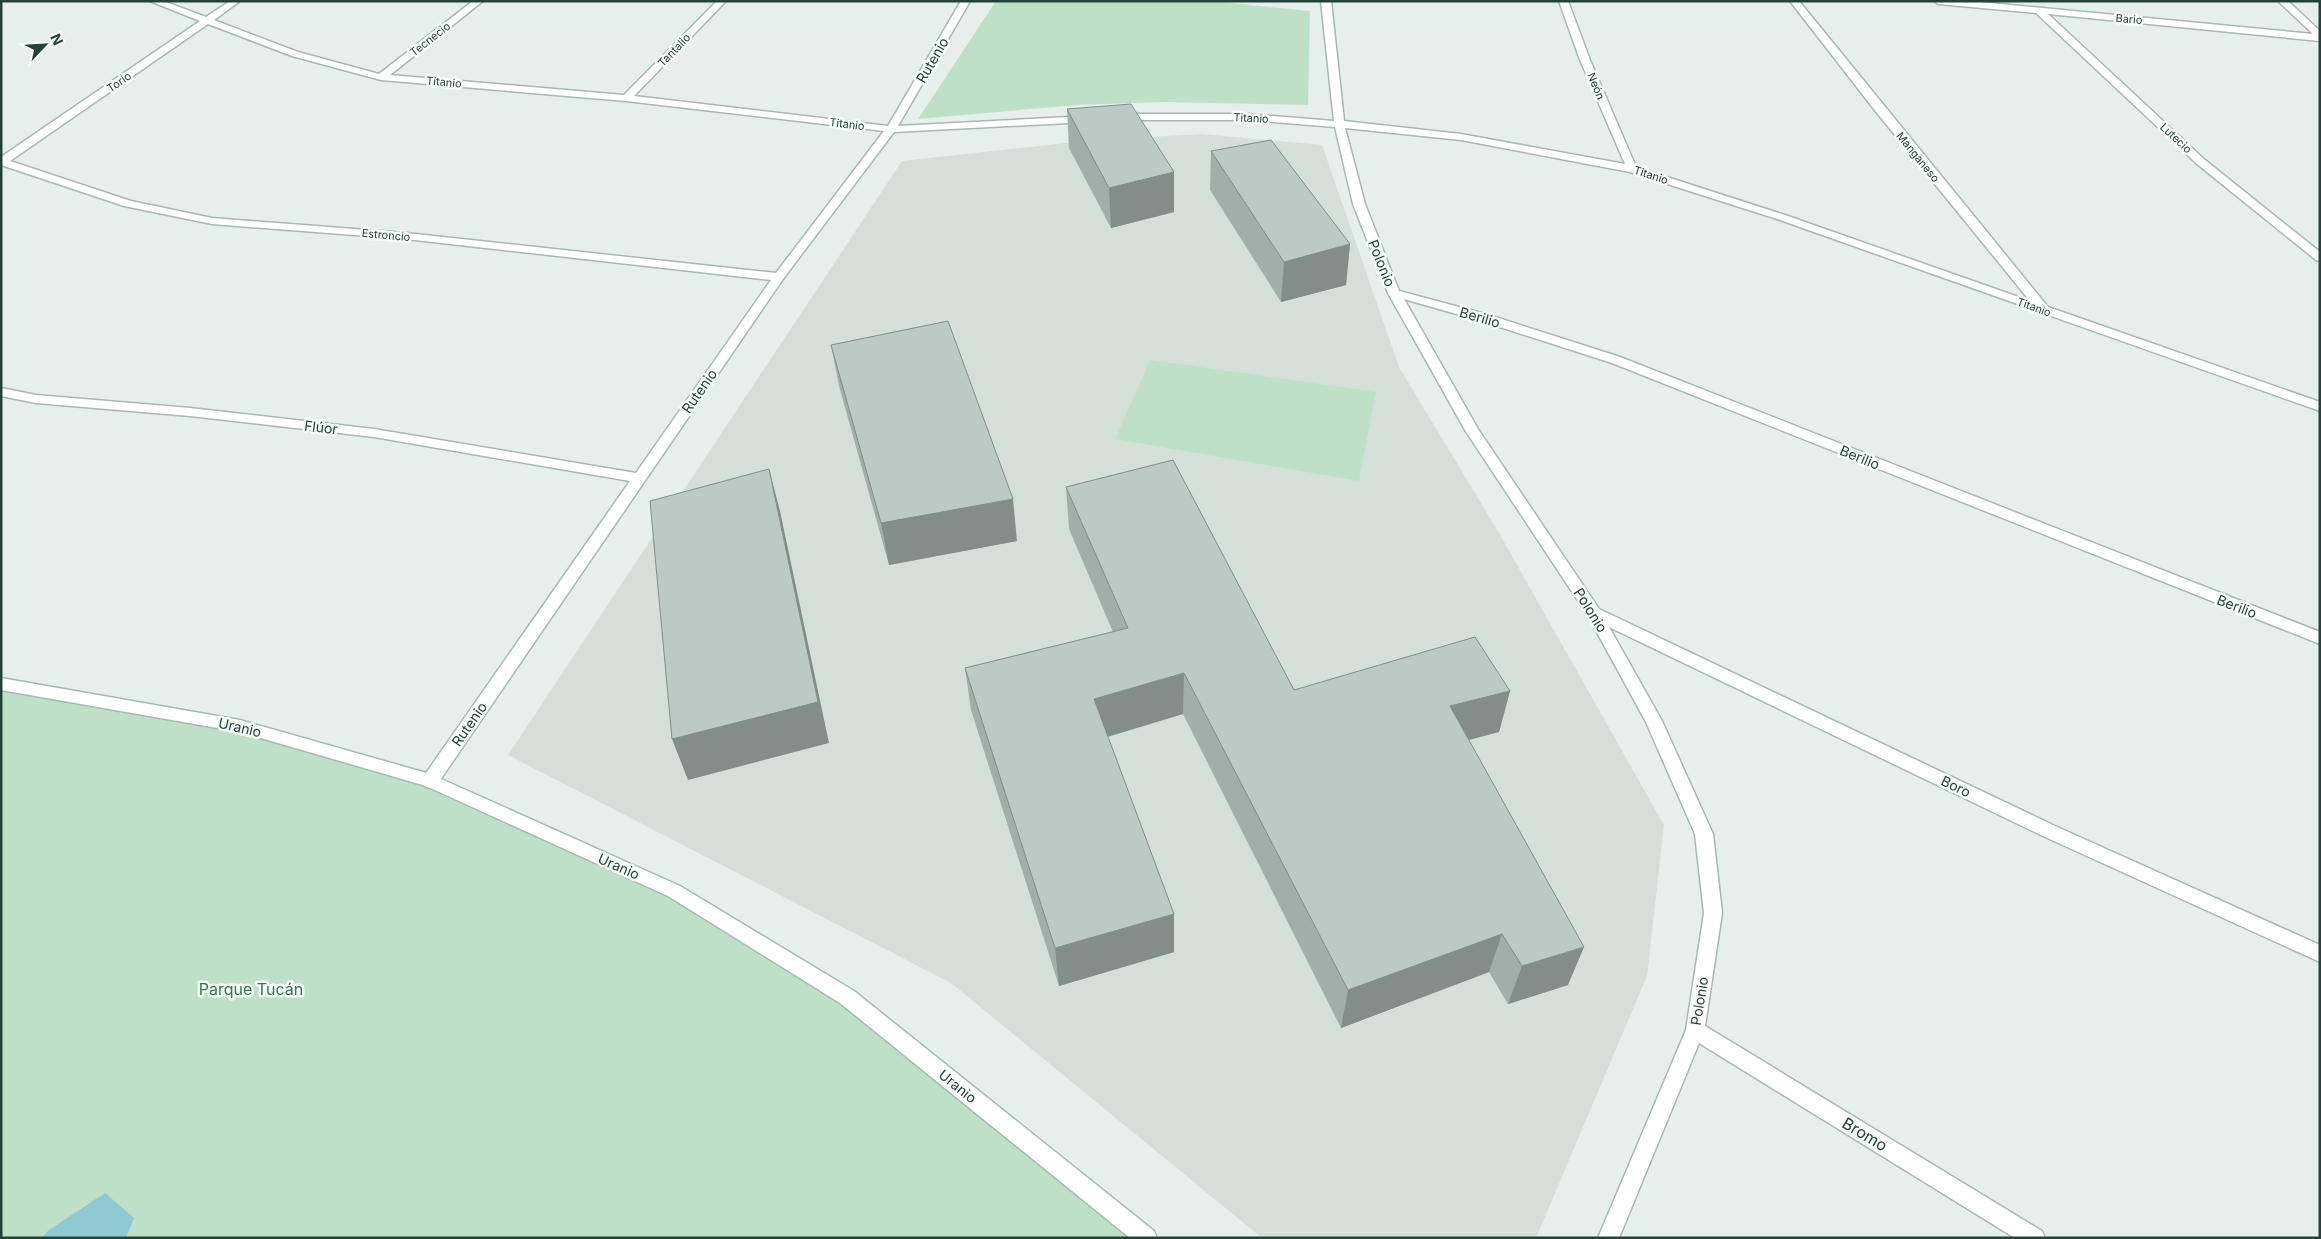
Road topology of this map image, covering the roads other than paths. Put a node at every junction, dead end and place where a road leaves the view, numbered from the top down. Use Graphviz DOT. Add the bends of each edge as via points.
graph roads {
  1 [pos="154,1"];
  2 [pos="236,1"];
  3 [pos="479,1"];
  4 [pos="722,1"];
  5 [pos="966,1"];
  6 [pos="1326,1"];
  7 [pos="1563,1"];
  8 [pos="1794,1"];
  9 [pos="1938,1"];
  10 [pos="2282,1"];
  11 [pos="2039,11"];
  12 [pos="208,21"];
  13 [pos="2320,37"];
  14 [pos="381,77"];
  15 [pos="626,98"];
  16 [pos="1338,124"];
  17 [pos="891,129"];
  18 [pos="2,162"];
  19 [pos="1632,169"];
  20 [pos="2320,258"];
  21 [pos="779,278"];
  22 [pos="1394,294"];
  23 [pos="2045,311"];
  24 [pos="1,392"];
  25 [pos="2320,407"];
  26 [pos="639,478"];
  27 [pos="1594,613"];
  28 [pos="2320,638"];
  29 [pos="1,684"];
  30 [pos="430,780"];
  31 [pos="2320,954"];
  32 [pos="1695,1030"];
  33 [pos="1147,1238"];
  34 [pos="1608,1238"];
  35 [pos="2035,1238"];
  1 -- 12 [label="street, Titanio"];
  2 -- 12 [label="street, Torio"];
  3 -- 14 [label="street, Tecnecio"];
  4 -- 15 [label="street, Tantalio"];
  5 -- 17 [label="street, Rutenio"];
  6 -- 16 [label="street, Polonio"];
  7 -- 19 [label="street, Neón"];
  8 -- 23 [label="street, Manganeso"];
  9 -- 11 [label="street, Bario"];
  10 -- 13 [label="street"];
  11 -- 13 [label="street, Bario"];
  11 -- 20 [label="street, Lutecio" via="2201,162"];
  12 -- 14 [label="street, Titanio" via="296,54"];
  12 -- 18 [label="street, Torio"];
  14 -- 15 [label="street, Titanio"];
  15 -- 17 [label="street, Titanio"];
  16 -- 17 [label="street, Titanio" via="1247,117 1105,118"];
  16 -- 19 [label="street, Titanio" via="1461,137"];
  16 -- 22 [label="street, Polonio" via="1359,204"];
  17 -- 21 [label="street, Rutenio"];
  18 -- 21 [label="street, Estroncio" via="128,204 212,220 406,236"];
  19 -- 23 [label="street, Titanio" via="1781,217"];
  21 -- 26 [label="street, Rutenio"];
  22 -- 27 [label="street, Polonio" via="1472,430"];
  22 -- 28 [label="street, Berilio" via="1485,318 1616,360"];
  23 -- 25 [label="street, Titanio"];
  24 -- 26 [label="street, Flúor" via="36,400 190,412 374,433"];
  26 -- 30 [label="street, Rutenio"];
  27 -- 31 [label="street, Boro" via="2049,831"];
  27 -- 32 [label="street, Polonio" via="1654,721 1704,834 1713,913"];
  29 -- 30 [label="street, Uranio" via="240,726"];
  30 -- 33 [label="street, Uranio" via="674,891 847,997"];
  32 -- 34 [label="street, Polonio"];
  32 -- 35 [label="street, Bromo"];
}
